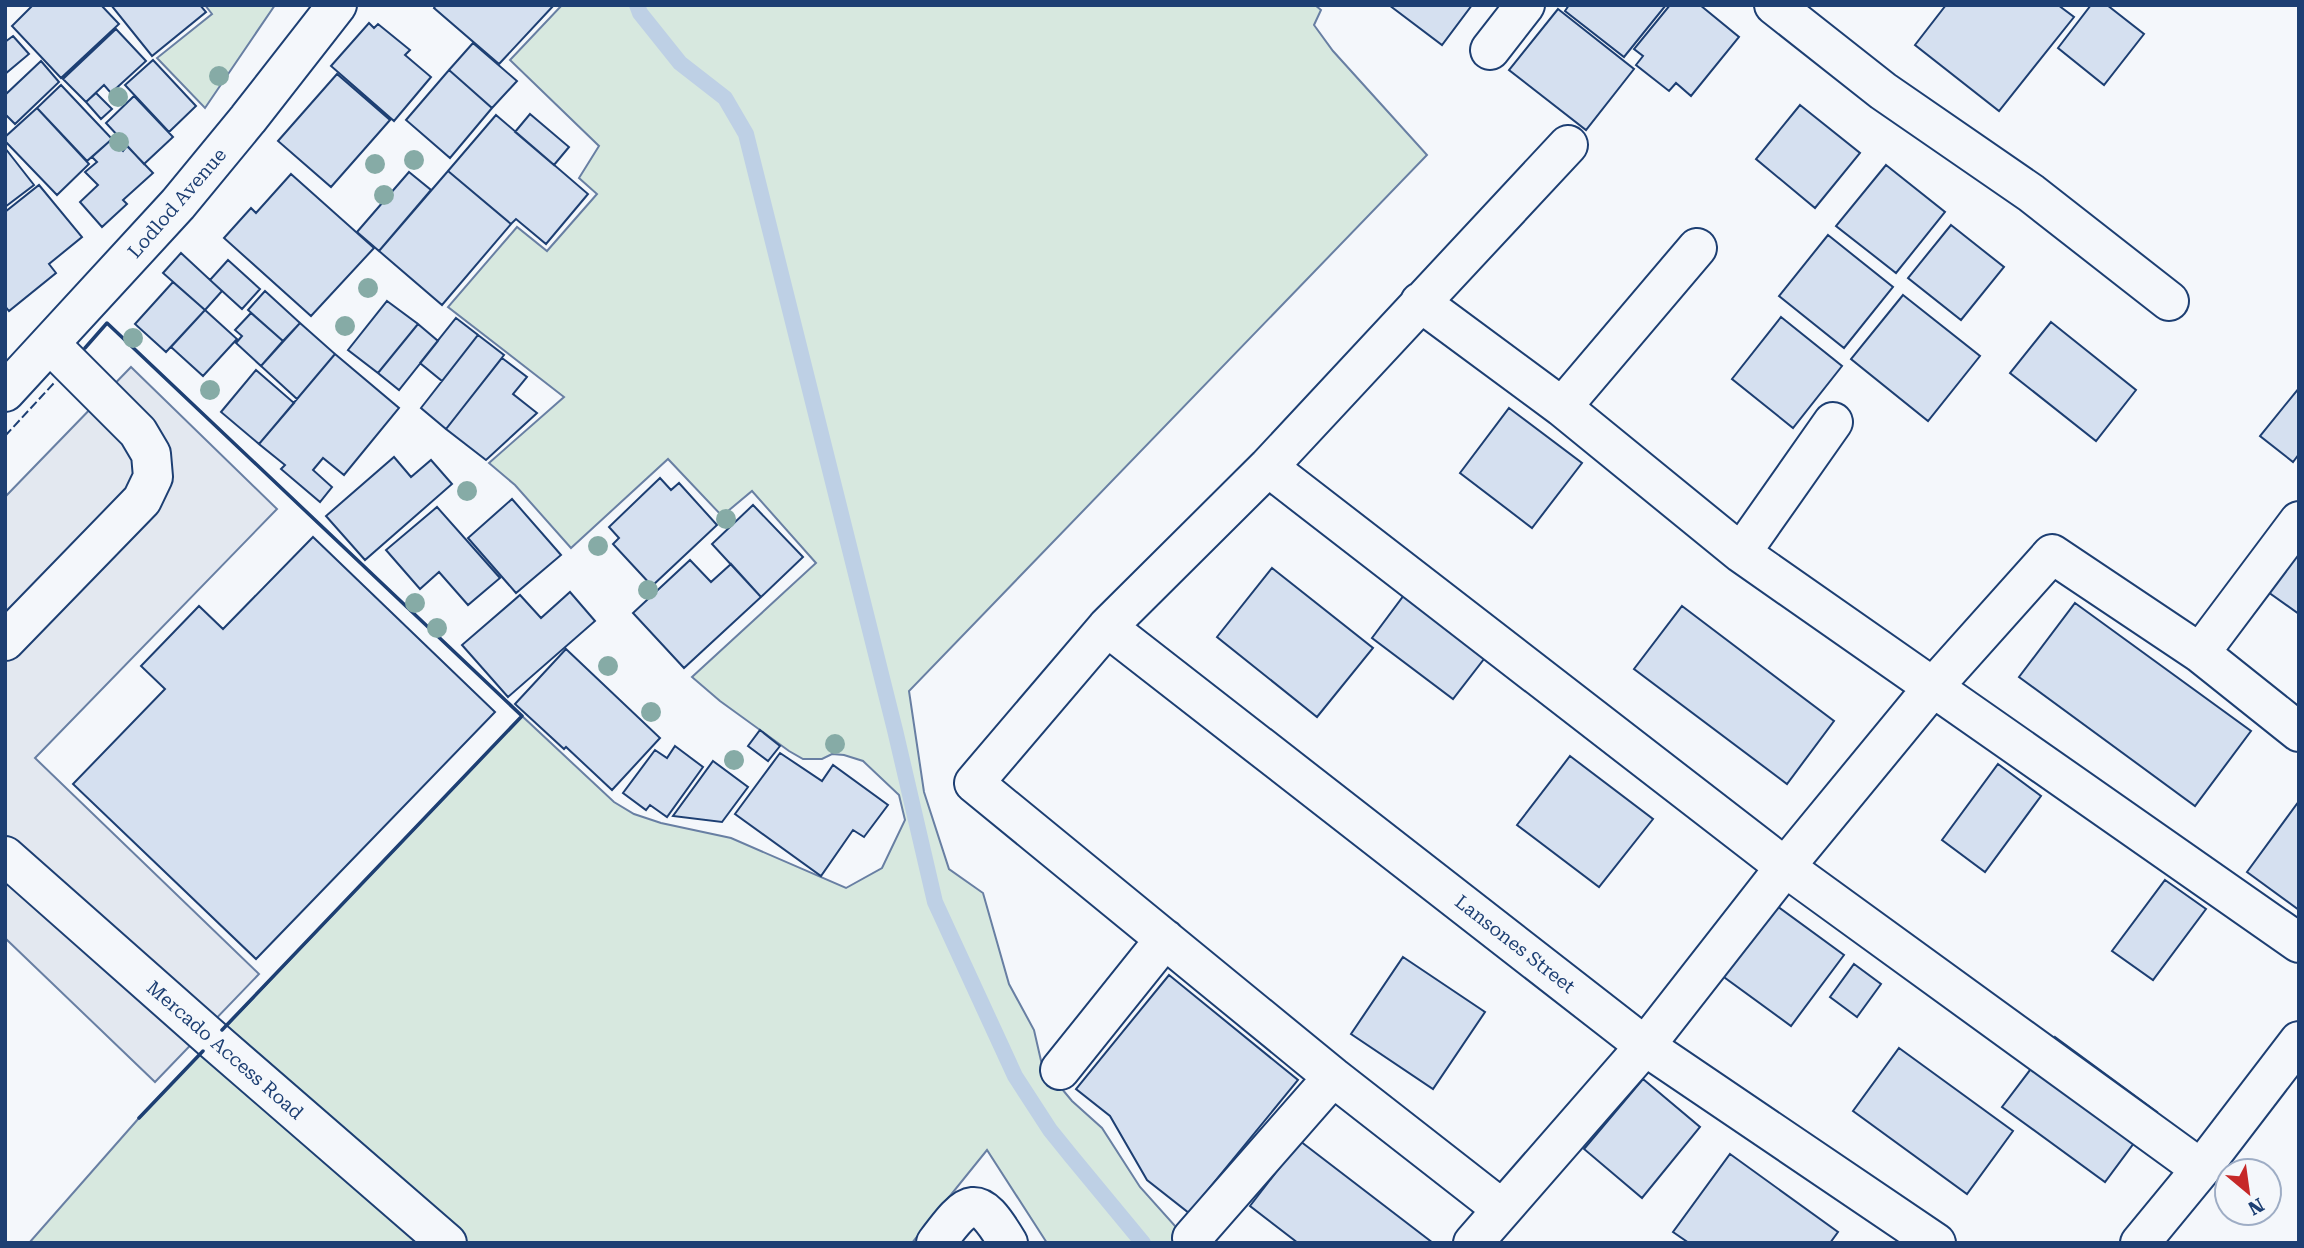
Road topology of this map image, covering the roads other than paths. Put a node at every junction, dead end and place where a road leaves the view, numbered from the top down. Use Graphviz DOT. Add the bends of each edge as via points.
graph roads {
  1 [pos="337,5"];
  2 [pos="1525,5"];
  3 [pos="1774,5"];
  4 [pos="1490,50"];
  5 [pos="1568,145"];
  6 [pos="1697,248"];
  7 [pos="2169,301"];
  8 [pos="1420,302"];
  9 [pos="50,344"];
  10 [pos="5,392"];
  11 [pos="1562,407"];
  12 [pos="1833,422"];
  13 [pos="1268,467"];
  14 [pos="2299,521"];
  15 [pos="1741,552"];
  16 [pos="1107,627"];
  17 [pos="5,641"];
  18 [pos="2200,653"];
  19 [pos="1934,686"];
  20 [pos="2299,732"];
  21 [pos="5,856"];
  22 [pos="1785,867"];
  23 [pos="1165,939"];
  24 [pos="2299,943"];
  25 [pos="2299,1041"];
  26 [pos="1645,1046"];
  27 [pos="1060,1070"];
  28 [pos="1333,1077"];
  29 [pos="2202,1169"];
  30 [pos="1502,1209"];
  31 [pos="1192,1238"];
  32 [pos="447,1243"];
  33 [pos="936,1243"];
  34 [pos="1008,1243"];
  35 [pos="1473,1243"];
  36 [pos="1936,1243"];
  37 [pos="2140,1243"];
  1 -- 9 [label="street, Lodlod Avenue" via="203,174"];
  2 -- 4 [label="street"];
  3 -- 7 [label="street" via="1883,92 2021,185"];
  5 -- 8 [label="street"];
  6 -- 11 [label="street"];
  8 -- 11 [label="street"];
  8 -- 13 [label="street"];
  9 -- 10 [label="street, Lodlod Avenue"];
  9 -- 17 [label="street" via="138,432 151,454 153,477 142,500"];
  11 -- 15 [label="street"];
  12 -- 15 [label="street"];
  13 -- 16 [label="street"];
  13 -- 22 [label="street"];
  14 -- 18 [label="street"];
  15 -- 19 [label="street"];
  16 -- 23 [label="street" via="974,783"];
  16 -- 26 [label="street, Lansones Street"];
  18 -- 19 [label="street" via="2052,554"];
  18 -- 20 [label="street"];
  19 -- 22 [label="street"];
  19 -- 24 [label="street"];
  21 -- 32 [label="street, Mercado Access Road"];
  22 -- 26 [label="street"];
  22 -- 29 [label="street"];
  23 -- 27 [label="street"];
  23 -- 28 [label="street"];
  25 -- 29 [label="street"];
  26 -- 30 [label="street"];
  26 -- 36 [label="street, Lansones Street"];
  28 -- 30 [label="street"];
  28 -- 31 [label="street"];
  29 -- 37 [label="street"];
  30 -- 35 [label="street"];
  33 -- 34 [label="street" via="957,1214 978,1207 989,1214"];
}
